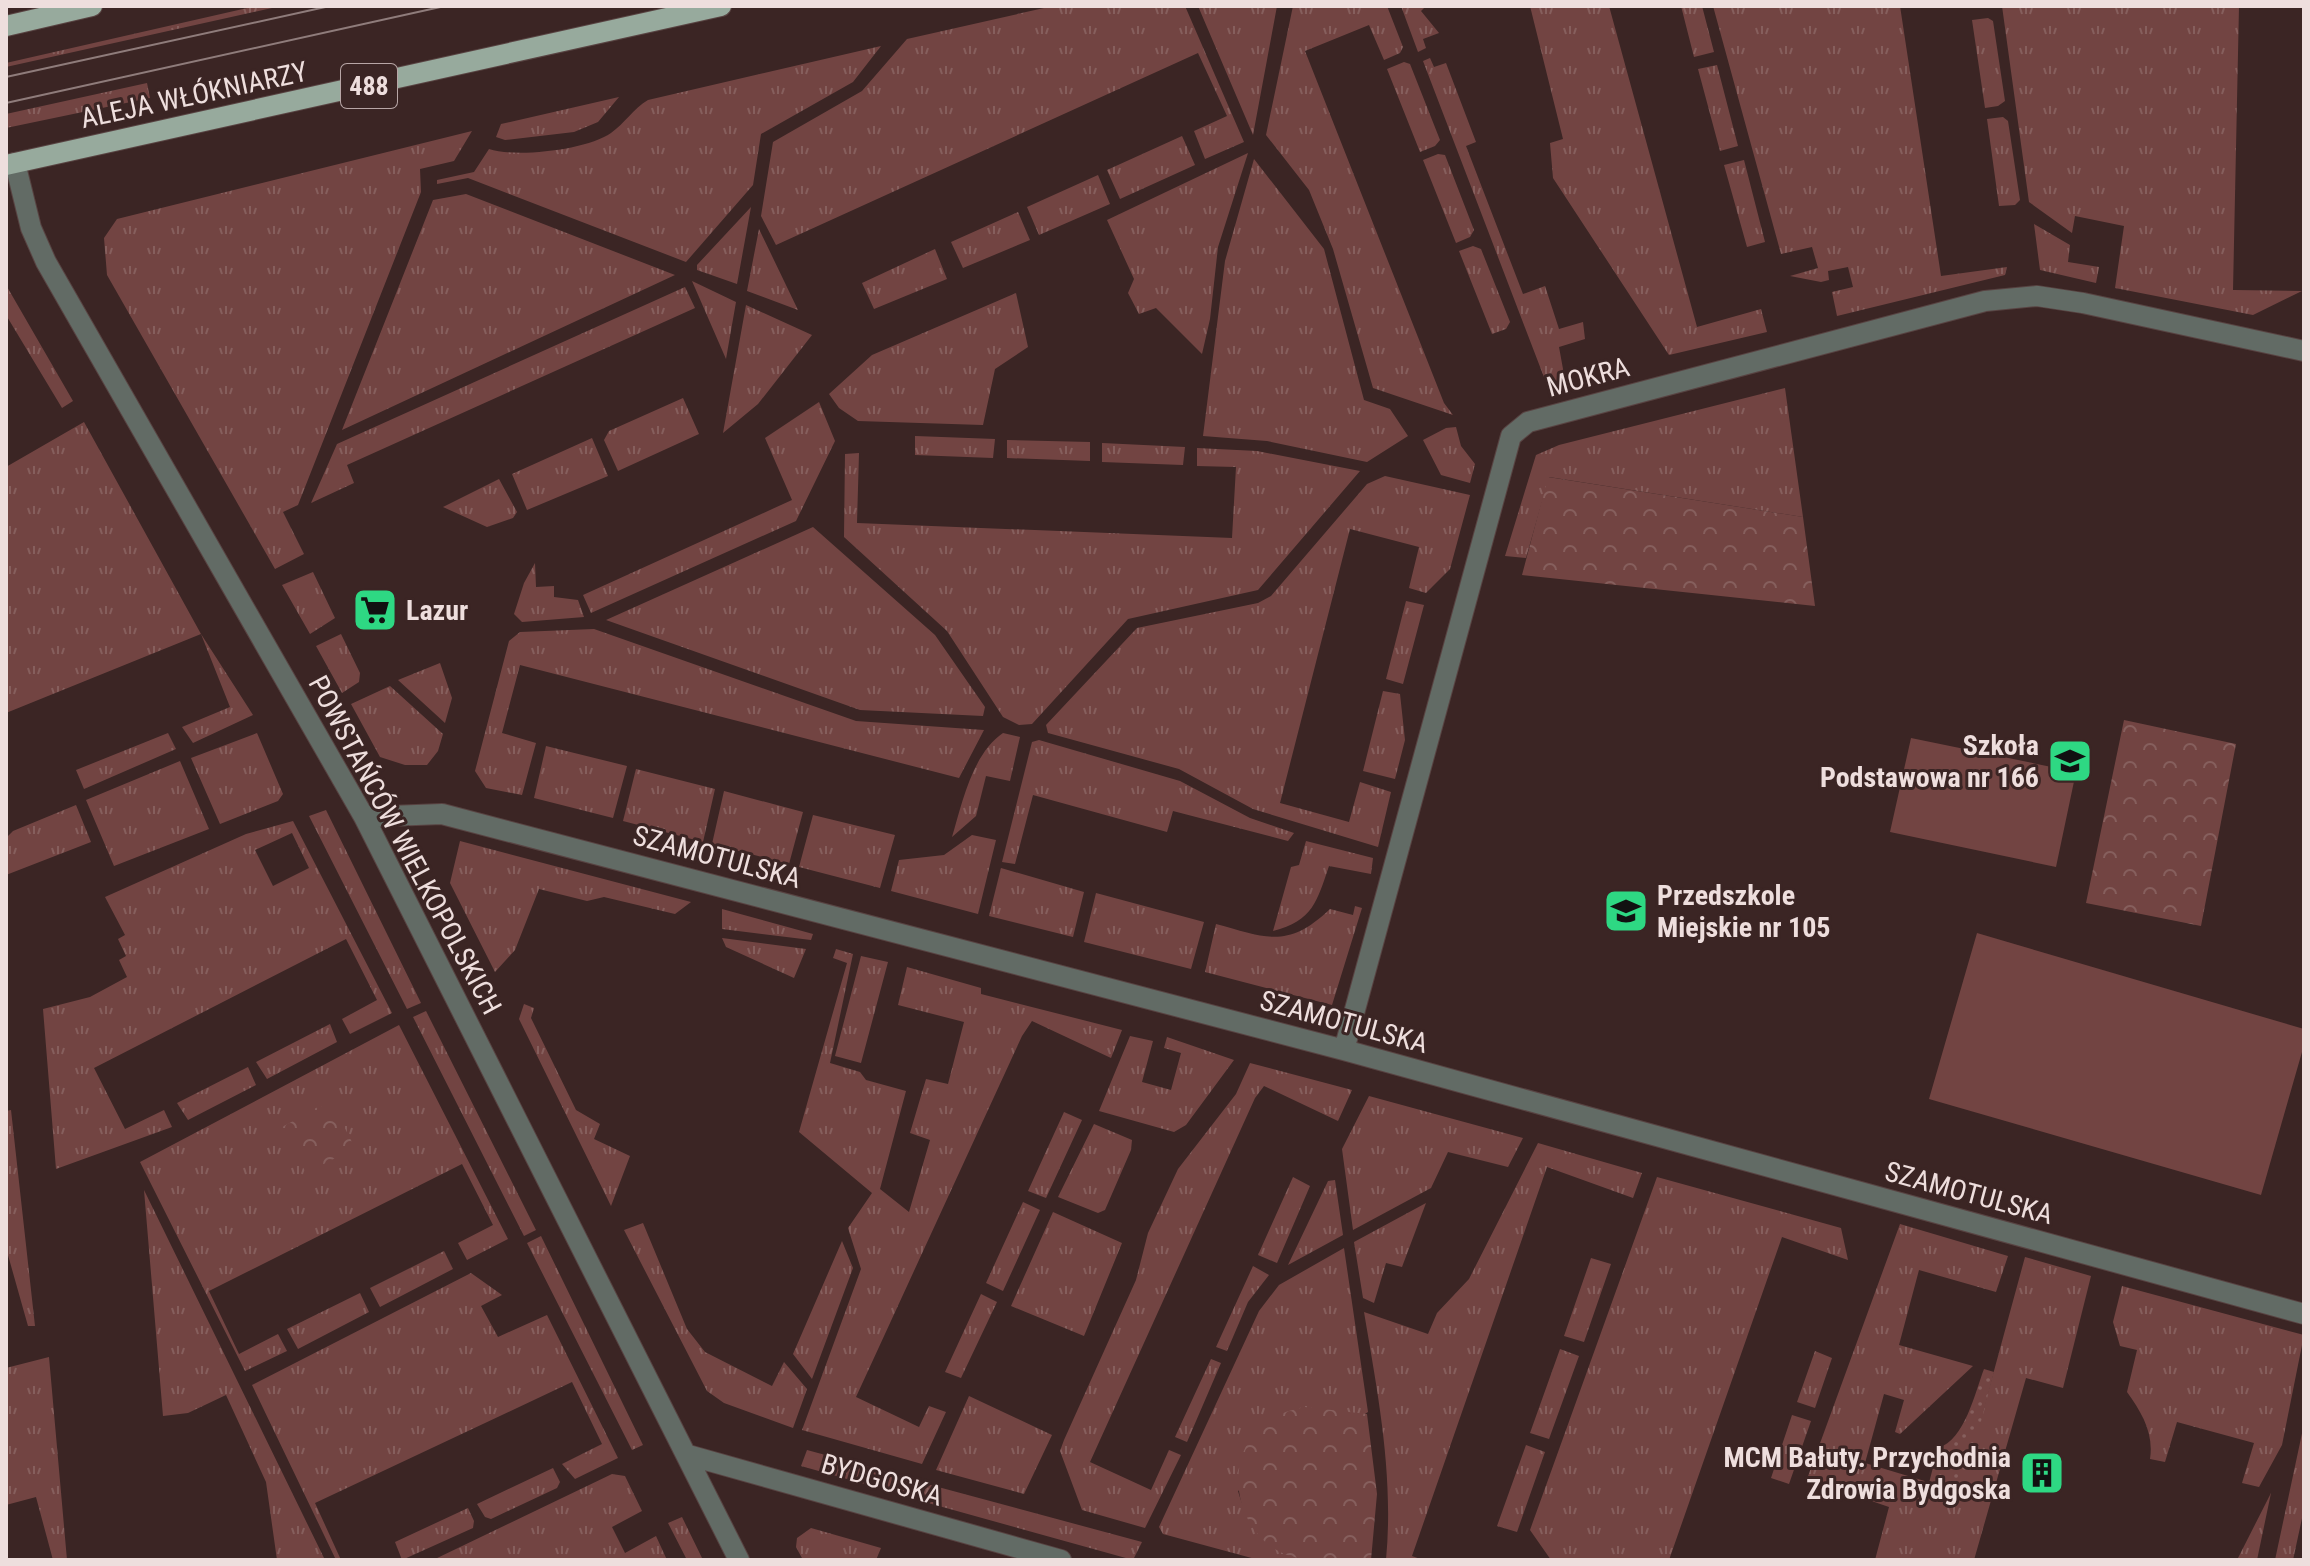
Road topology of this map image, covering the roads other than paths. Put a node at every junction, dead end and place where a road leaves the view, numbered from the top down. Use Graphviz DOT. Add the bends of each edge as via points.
graph roads {
  1 [pos="92,6"];
  2 [pos="721,6"];
  3 [pos="6,26"];
  4 [pos="11,164"];
  5 [pos="2304,351"];
  6 [pos="364,817"];
  7 [pos="1344,1050"];
  8 [pos="2304,1314"];
  9 [pos="688,1455"];
  10 [pos="739,1560"];
  11 [pos="1061,1560"];
  1 -- 3 [label="main road"];
  2 -- 4 [label="main road, ALEJA WŁÓKNIARZY / 488"];
  4 -- 6 [label="street, POWSTAŃCÓW WIELKOPOLSKICH" via="31,228 68,304"];
  5 -- 7 [label="street, MOKRA" via="2083,303 2021,296 1985,301 1528,422 1511,436"];
  6 -- 7 [label="street, SZAMOTULSKA" via="442,814"];
  6 -- 9 [label="street, POWSTAŃCÓW WIELKOPOLSKICH"];
  7 -- 8 [label="street, SZAMOTULSKA"];
  9 -- 10 [label="street, POWSTAŃCÓW WIELKOPOLSKICH"];
  9 -- 11 [label="street, BYDGOSKA"];
}
